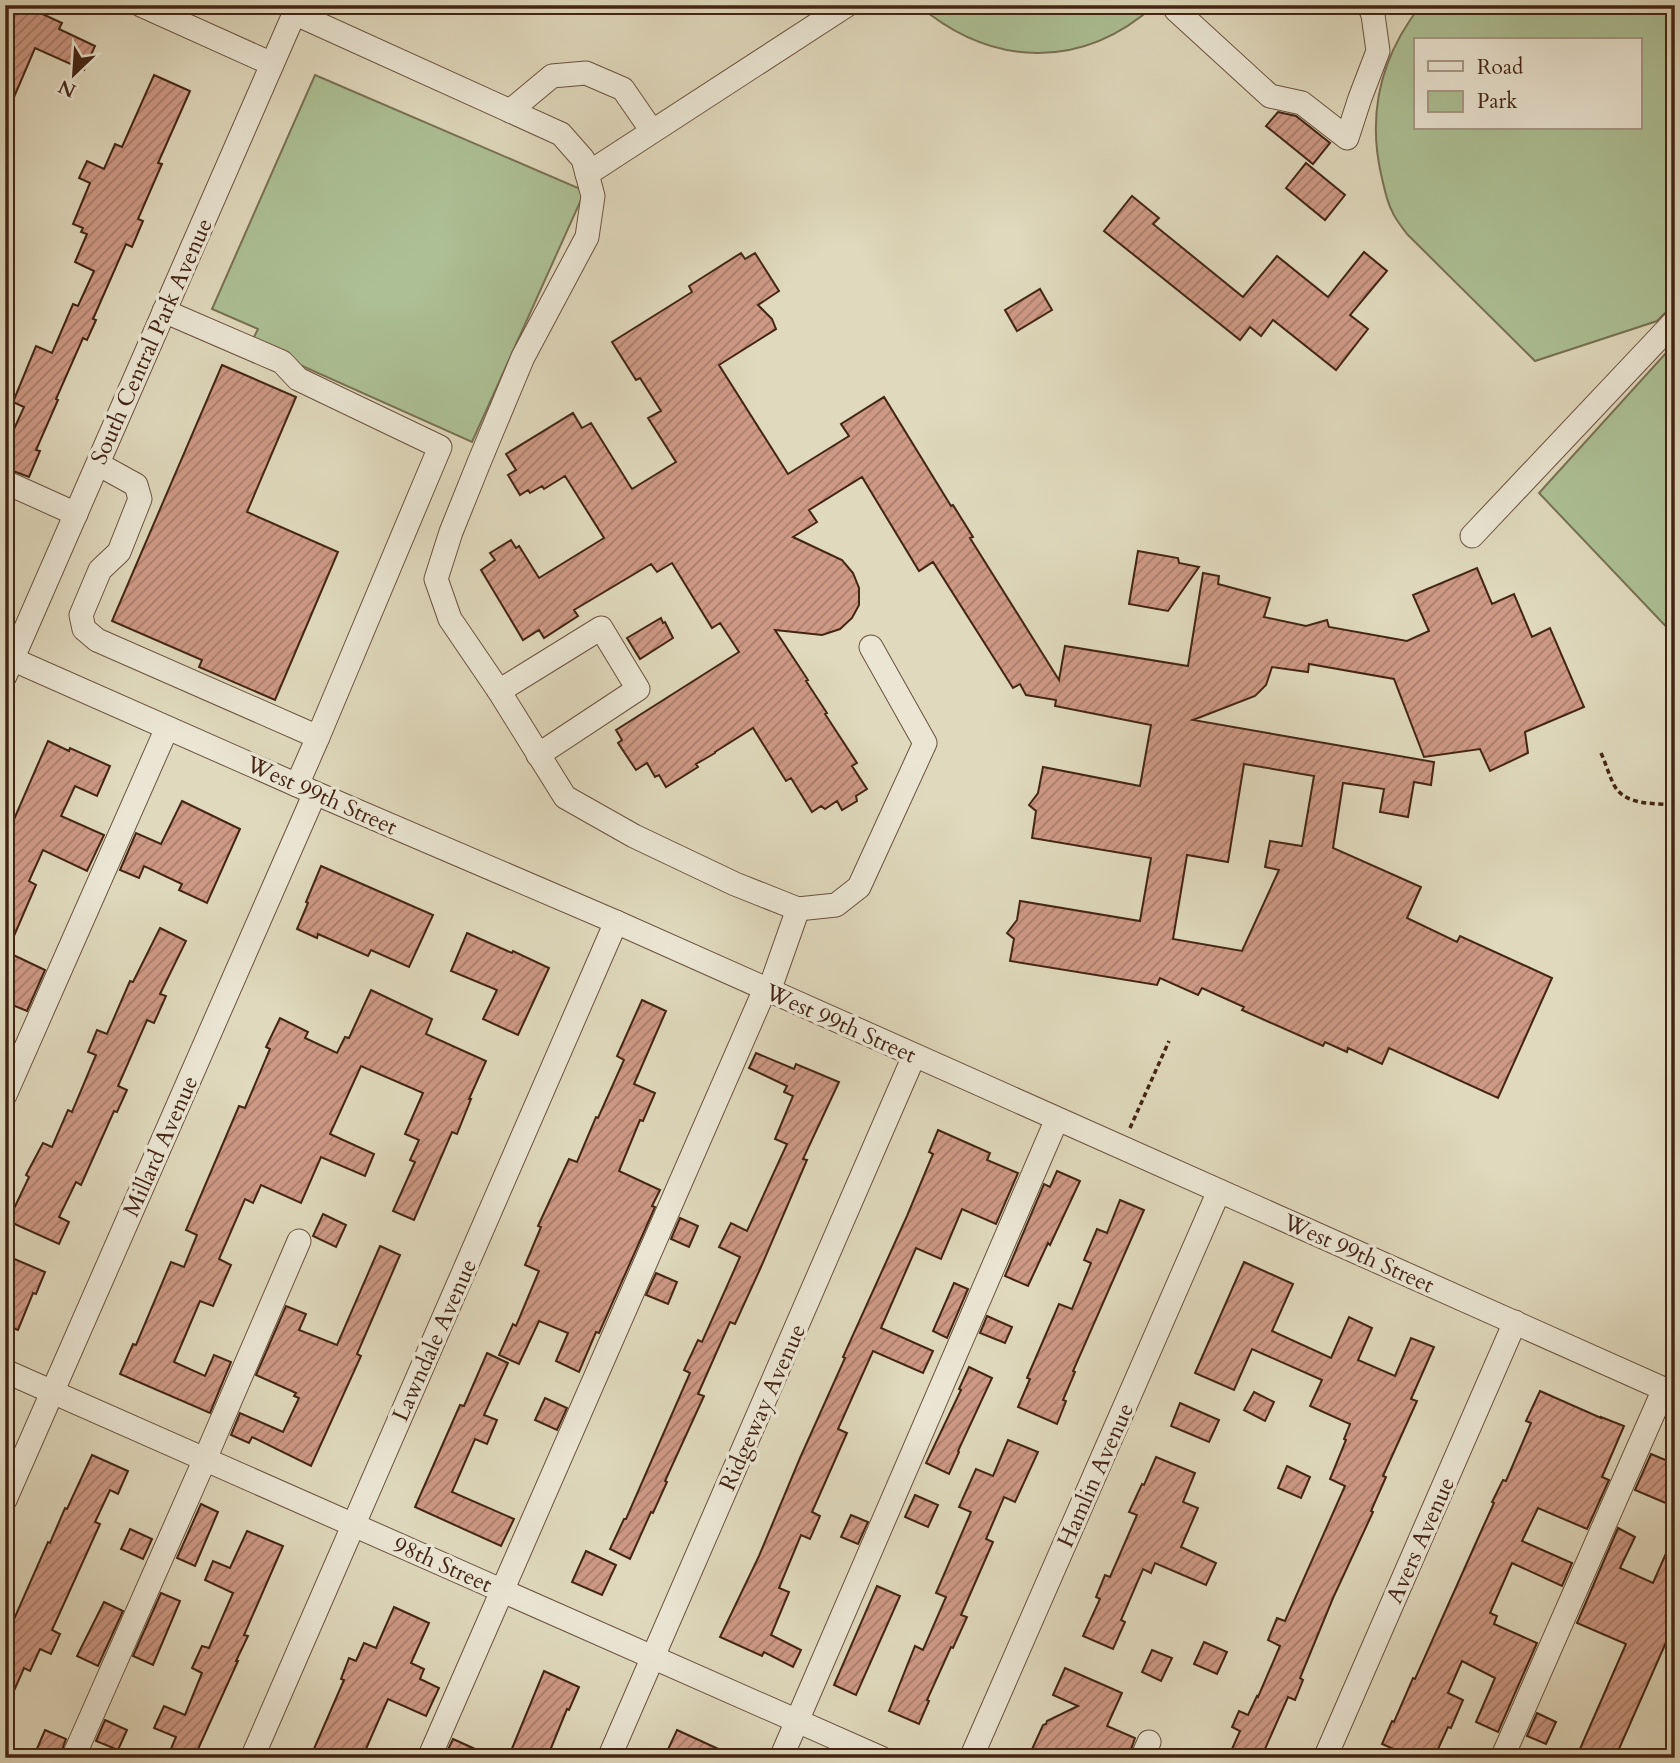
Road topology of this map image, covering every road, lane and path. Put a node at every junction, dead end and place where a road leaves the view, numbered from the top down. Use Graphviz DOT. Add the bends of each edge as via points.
graph roads {
  1 [pos="141,5"];
  2 [pos="847,5"];
  3 [pos="1369,5"];
  4 [pos="296,9"];
  5 [pos="1177,10"];
  6 [pos="272,64"];
  7 [pos="510,111"];
  8 [pos="653,131"];
  9 [pos="587,174"];
  10 [pos="164,311"];
  11 [pos="1675,321"];
  12 [pos="98,464"];
  13 [pos="5,482"];
  14 [pos="76,514"];
  15 [pos="1472,536"];
  16 [pos="871,647"];
  17 [pos="8,664"];
  18 [pos="499,691"];
  19 [pos="167,728"];
  20 [pos="318,737"];
  21 [pos="1601,753"];
  22 [pos="538,755"];
  23 [pos="306,789"];
  24 [pos="1675,805"];
  25 [pos="798,909"];
  26 [pos="616,922"];
  27 [pos="767,990"];
  28 [pos="1170,1041"];
  29 [pos="914,1056"];
  30 [pos="5,1095"];
  31 [pos="1057,1119"];
  32 [pos="1127,1133"];
  33 [pos="1219,1191"];
  34 [pos="299,1241"];
  35 [pos="1515,1322"];
  36 [pos="5,1371"];
  37 [pos="1669,1391"];
  38 [pos="53,1392"];
  39 [pos="205,1459"];
  40 [pos="5,1500"];
  41 [pos="354,1524"];
  42 [pos="503,1590"];
  43 [pos="653,1656"];
  44 [pos="797,1720"];
  45 [pos="73,1758"];
  46 [pos="252,1758"];
  47 [pos="429,1758"];
  48 [pos="609,1758"];
  49 [pos="781,1758"];
  50 [pos="881,1758"];
  51 [pos="971,1758"];
  52 [pos="1325,1758"];
  53 [pos="1502,1758"];
  1 -- 6 [label="street"];
  2 -- 8 [label="street"];
  3 -- 5 [label="street" via="1378,51 1347,138 1302,103 1270,96"];
  4 -- 6 [label="street, South Central Park Avenue"];
  4 -- 7 [label="street"];
  6 -- 10 [label="street, South Central Park Avenue"];
  7 -- 8 [label="street" via="552,76 586,73 623,89"];
  7 -- 9 [label="street" via="561,134 583,159"];
  8 -- 9 [label="street"];
  9 -- 18 [label="street" via="593,196 587,237 523,357 436,579 450,619"];
  10 -- 12 [label="street, South Central Park Avenue"];
  10 -- 20 [label="street, Millard Avenue" via="282,362 298,379 440,447"];
  11 -- 15 [label="street"];
  12 -- 14 [label="street, South Central Park Avenue"];
  12 -- 20 [label="street" via="136,485 140,499 119,552 100,570 81,615 84,629 97,640"];
  13 -- 14 [label="street"];
  14 -- 17 [label="street, South Central Park Avenue"];
  16 -- 25 [label="street" via="925,743 859,887 835,905"];
  17 -- 19 [label="street, West 99th Street"];
  18 -- 22 [label="street"];
  18 -- 22 [label="street" via="601,628 638,688"];
  19 -- 23 [label="street, West 99th Street"];
  19 -- 30 [label="street"];
  20 -- 23 [label="street, Millard Avenue"];
  21 -- 24 [label="path" via="1623,796"];
  22 -- 25 [label="street" via="565,797 656,847"];
  23 -- 26 [label="street, West 99th Street"];
  23 -- 38 [label="street, Millard Avenue"];
  25 -- 27 [label="street"];
  26 -- 27 [label="street, West 99th Street"];
  26 -- 41 [label="street, Lawndale Avenue"];
  27 -- 29 [label="street, West 99th Street"];
  27 -- 42 [label="street"];
  28 -- 32 [label="path"];
  29 -- 31 [label="street, West 99th Street"];
  29 -- 43 [label="street, Ridgeway Avenue"];
  31 -- 33 [label="street, West 99th Street"];
  31 -- 44 [label="street"];
  33 -- 35 [label="street, West 99th Street"];
  33 -- 51 [label="street, Hamlin Avenue"];
  34 -- 39 [label="street"];
  35 -- 37 [label="street, West 99th Street"];
  35 -- 52 [label="street, Avers Avenue"];
  36 -- 38 [label="street, 98th Street"];
  37 -- 53 [label="street"];
  38 -- 39 [label="street, 98th Street"];
  38 -- 40 [label="street, Millard Avenue"];
  39 -- 41 [label="street, 98th Street"];
  39 -- 45 [label="street"];
  41 -- 42 [label="street, 98th Street"];
  41 -- 46 [label="street, Lawndale Avenue"];
  42 -- 43 [label="street, 98th Street"];
  42 -- 47 [label="street"];
  43 -- 44 [label="street, 98th Street"];
  43 -- 48 [label="street, Ridgeway Avenue"];
  44 -- 49 [label="street"];
  44 -- 50 [label="street, 98th Street"];
}
